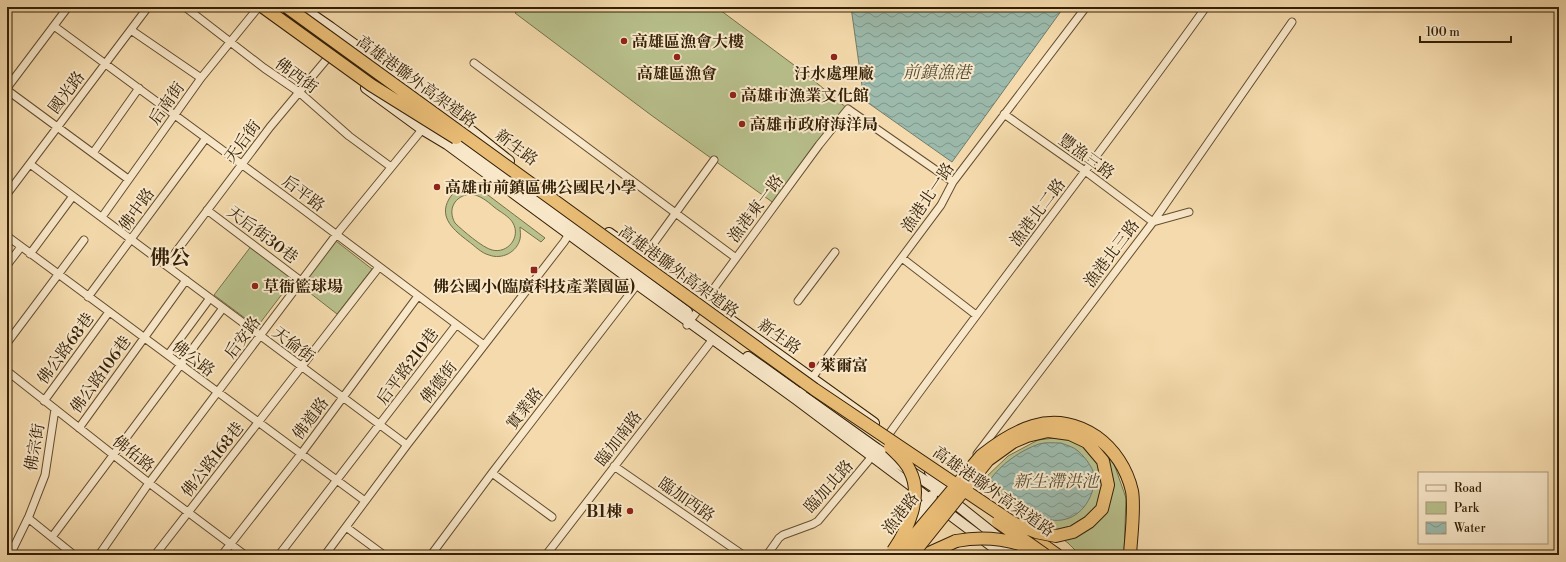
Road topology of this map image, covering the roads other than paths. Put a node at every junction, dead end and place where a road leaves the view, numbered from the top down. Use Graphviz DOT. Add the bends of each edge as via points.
graph roads {
  1 [pos="68,7"];
  2 [pos="148,7"];
  3 [pos="185,7"];
  4 [pos="271,7"];
  5 [pos="280,7"];
  6 [pos="287,7"];
  7 [pos="294,7"];
  8 [pos="301,7"];
  9 [pos="1086,7"];
  10 [pos="1206,7"];
  11 [pos="258,8"];
  12 [pos="1292,22"];
  13 [pos="54,26"];
  14 [pos="131,30"];
  15 [pos="231,42"];
  16 [pos="335,48"];
  17 [pos="474,63"];
  18 [pos="106,64"];
  19 [pos="201,78"];
  20 [pos="139,88"];
  21 [pos="7,89"];
  22 [pos="299,92"];
  23 [pos="1004,114"];
  24 [pos="174,115"];
  25 [pos="425,125"];
  26 [pos="58,128"];
  27 [pos="206,138"];
  28 [pos="93,153"];
  29 [pos="491,157"];
  30 [pos="714,160"];
  31 [pos="30,164"];
  32 [pos="242,164"];
  33 [pos="391,167"];
  34 [pos="1086,171"];
  35 [pos="128,180"];
  36 [pos="953,182"];
  37 [pos="7,194"];
  38 [pos="73,196"];
  39 [pos="207,210"];
  40 [pos="1189,212"];
  41 [pos="676,214"];
  42 [pos="102,217"];
  43 [pos="1153,222"];
  44 [pos="570,233"];
  45 [pos="336,235"];
  46 [pos="7,236"];
  47 [pos="84,240"];
  48 [pos="132,240"];
  49 [pos="21,247"];
  50 [pos="835,252"];
  51 [pos="30,254"];
  52 [pos="643,258"];
  53 [pos="736,258"];
  54 [pos="902,258"];
  55 [pos="7,265"];
  56 [pos="166,265"];
  57 [pos="379,267"];
  58 [pos="58,275"];
  59 [pos="186,280"];
  60 [pos="301,281"];
  61 [pos="638,283"];
  62 [pos="418,296"];
  63 [pos="88,297"];
  64 [pos="210,298"];
  65 [pos="704,301"];
  66 [pos="798,301"];
  67 [pos="223,308"];
  68 [pos="109,312"];
  69 [pos="976,315"];
  70 [pos="690,321"];
  71 [pos="456,325"];
  72 [pos="260,336"];
  73 [pos="143,337"];
  74 [pos="712,341"];
  75 [pos="7,343"];
  76 [pos="484,346"];
  77 [pos="168,356"];
  78 [pos="181,365"];
  79 [pos="301,366"];
  80 [pos="7,371"];
  81 [pos="812,377"];
  82 [pos="218,392"];
  83 [pos="343,397"];
  84 [pos="796,399"];
  85 [pos="44,400"];
  86 [pos="55,409"];
  87 [pos="258,422"];
  88 [pos="379,425"];
  89 [pos="79,428"];
  90 [pos="889,434"];
  91 [pos="407,445"];
  92 [pos="890,447"];
  93 [pos="300,454"];
  94 [pos="114,456"];
  95 [pos="871,458"];
  96 [pos="614,466"];
  97 [pos="492,473"];
  98 [pos="336,480"];
  99 [pos="149,483"];
  100 [pos="937,495"];
  101 [pos="366,501"];
  102 [pos="958,502"];
  103 [pos="188,513"];
  104 [pos="947,516"];
  105 [pos="28,518"];
  106 [pos="552,518"];
  107 [pos="1013,523"];
  108 [pos="346,527"];
  109 [pos="52,537"];
  110 [pos="230,544"];
  111 [pos="375,552"];
  112 [pos="10,555"];
  113 [pos="74,555"];
  114 [pos="99,555"];
  115 [pos="155,555"];
  116 [pos="222,555"];
  117 [pos="245,555"];
  118 [pos="279,555"];
  119 [pos="325,555"];
  120 [pos="384,555"];
  121 [pos="431,555"];
  122 [pos="546,555"];
  123 [pos="743,555"];
  124 [pos="767,555"];
  125 [pos="886,555"];
  126 [pos="891,555"];
  127 [pos="898,555"];
  128 [pos="912,555"];
  129 [pos="918,555"];
  130 [pos="925,555"];
  131 [pos="998,555"];
  132 [pos="1004,555"];
  133 [pos="1020,555"];
  134 [pos="1027,555"];
  135 [pos="1045,555"];
  136 [pos="1057,555"];
  137 [pos="1130,555"];
  1 -- 13 [label="street"];
  2 -- 14 [label="street, 國光路"];
  3 -- 15 [label="street, 佛西街"];
  4 -- 16 [label="street, 新生路"];
  5 -- 29 [label="highway, 高雄港聯外高架道路"];
  6 -- 29 [label="highway, 高雄港聯外高架道路, bridge"];
  7 -- 29 [label="highway, bridge" via="438,110"];
  8 -- 16 [label="street, 新生路" via="330,27"];
  9 -- 23 [label="street, 漁港北一路"];
  10 -- 34 [label="street, 漁港北二路"];
  11 -- 15 [label="street, 后南街"];
  11 -- 16 [label="street, 新生路"];
  11 -- 29 [label="highway, bridge" via="371,85"];
  12 -- 43 [label="street, 漁港北三路"];
  13 -- 18 [label="street, 后平路"];
  13 -- 21 [label="street"];
  14 -- 18 [label="street, 國光路"];
  14 -- 19 [label="street"];
  15 -- 19 [label="street, 后南街"];
  15 -- 22 [label="street, 佛西街"];
  16 -- 22 [label="street, 天后街"];
  16 -- 25 [label="street, 新生路"];
  16 -- 25 [label="street, 新生路"];
  16 -- 52 [label="street, 新生路" via="440,106 510,162"];
  17 -- 41 [label="street"];
  18 -- 20 [label="street, 后平路"];
  18 -- 26 [label="street, 國光路"];
  19 -- 24 [label="street, 后南街"];
  20 -- 24 [label="street, 后平路"];
  20 -- 28 [label="street"];
  21 -- 26 [label="street"];
  22 -- 32 [label="street, 天后街"];
  22 -- 33 [label="street, 佛西街" via="349,136"];
  23 -- 34 [label="street, 豐漁三路"];
  23 -- 36 [label="street, 漁港北一路"];
  24 -- 27 [label="street, 后平路"];
  24 -- 35 [label="street, 后南街"];
  25 -- 33 [label="street, 后安路"];
  25 -- 44 [label="street, 新生路"];
  26 -- 28 [label="street"];
  26 -- 31 [label="street, 國光路"];
  27 -- 32 [label="street, 后平路"];
  27 -- 48 [label="street, 佛中路"];
  28 -- 35 [label="street"];
  29 -- 92 [label="highway, 高雄港聯外高架道路" via="810,394"];
  29 -- 107 [label="highway, 高雄港聯外高架道路, bridge" via="814,388"];
  30 -- 41 [label="street"];
  31 -- 37 [label="street, 國光路"];
  31 -- 38 [label="street, 天倫街"];
  32 -- 39 [label="street, 天后街"];
  32 -- 45 [label="street, 后平路"];
  33 -- 45 [label="street, 后安路"];
  34 -- 43 [label="street, 豐漁三路"];
  34 -- 69 [label="street, 漁港北二路"];
  35 -- 42 [label="street, 后南街"];
  36 -- 53 [label="street, 漁港東一路" via="848,109"];
  36 -- 54 [label="street, 漁港北一路" via="941,205"];
  38 -- 42 [label="street, 天倫街"];
  38 -- 51 [label="street"];
  39 -- 56 [label="street, 天后街"];
  39 -- 60 [label="street, 天后街30巷"];
  40 -- 43 [label="street"];
  41 -- 52 [label="street"];
  41 -- 53 [label="street"];
  42 -- 48 [label="street, 天倫街"];
  43 -- 100 [label="street, 漁港北三路"];
  44 -- 61 [label="street, 新生路"];
  44 -- 76 [label="street, 佛德街"];
  45 -- 57 [label="street, 后平路"];
  45 -- 60 [label="street, 后安路"];
  46 -- 49 [label="street, 佛公路"];
  47 -- 58 [label="street"];
  48 -- 56 [label="street, 天倫街"];
  48 -- 63 [label="street, 佛中路"];
  49 -- 51 [label="street, 佛公路"];
  49 -- 55 [label="street"];
  50 -- 66 [label="street"];
  51 -- 58 [label="street, 佛公路"];
  52 -- 65 [label="street, 新生路"];
  53 -- 65 [label="street, 漁港東一路"];
  54 -- 69 [label="street"];
  54 -- 81 [label="street, 漁港北一路"];
  56 -- 59 [label="street, 天倫街"];
  57 -- 62 [label="street, 后平路"];
  57 -- 79 [label="street, 佛公路168巷"];
  58 -- 63 [label="street, 佛公路"];
  58 -- 75 [label="street"];
  59 -- 64 [label="street, 天倫街"];
  59 -- 73 [label="street, 佛公路106巷"];
  60 -- 72 [label="street, 后安路"];
  61 -- 70 [label="street, 新生路"];
  61 -- 97 [label="street, 實業路"];
  62 -- 71 [label="street, 后平路"];
  62 -- 83 [label="street, 佛道路"];
  63 -- 68 [label="street, 佛公路"];
  64 -- 67 [label="street, 天倫街"];
  64 -- 77 [label="street"];
  65 -- 70 [label="street, 漁港東一路"];
  65 -- 81 [label="street, 新生路"];
  67 -- 72 [label="street, 天倫街"];
  67 -- 78 [label="street"];
  68 -- 73 [label="street, 佛公路"];
  68 -- 85 [label="street, 佛公路68巷"];
  69 -- 90 [label="street, 漁港北二路"];
  70 -- 74 [label="street, 新生路"];
  70 -- 84 [label="street, 新生路"];
  71 -- 76 [label="street, 后平路"];
  71 -- 88 [label="street, 后平路210巷"];
  72 -- 79 [label="street, 天倫街"];
  72 -- 82 [label="street, 后安路"];
  73 -- 77 [label="street, 佛公路"];
  73 -- 89 [label="street, 佛公路106巷"];
  74 -- 84 [label="street, 新生路"];
  74 -- 96 [label="street, 臨加南路"];
  76 -- 91 [label="street, 佛德街"];
  77 -- 78 [label="street, 佛公路"];
  78 -- 82 [label="street, 佛公路"];
  78 -- 94 [label="street"];
  79 -- 83 [label="street, 天倫街"];
  79 -- 87 [label="street, 佛公路168巷"];
  80 -- 85 [label="street, 佛佑路"];
  81 -- 84 [label="street, 漁港北一路"];
  81 -- 90 [label="street, 新生路"];
  82 -- 87 [label="street, 佛公路"];
  82 -- 99 [label="street, 后安路"];
  83 -- 88 [label="street, 天倫街"];
  83 -- 93 [label="street, 佛道路"];
  84 -- 95 [label="street, 新生路"];
  84 -- 100 [label="street, 新生路" via="877,449"];
  85 -- 86 [label="street, 佛佑路"];
  86 -- 89 [label="street, 佛佑路"];
  86 -- 105 [label="street, 佛宗街" via="45,475"];
  87 -- 93 [label="street, 佛公路"];
  87 -- 103 [label="street, 佛公路168巷"];
  88 -- 91 [label="street, 天倫街"];
  88 -- 98 [label="street, 后平路210巷"];
  89 -- 94 [label="street, 佛佑路"];
  90 -- 100 [label="street, 新生路"];
  91 -- 101 [label="street, 佛德街"];
  92 -- 126 [label="highway, bridge" via="903,460 914,483 911,516 900,542"];
  92 -- 135 [label="highway, 高雄港聯外高架道路, bridge"];
  93 -- 98 [label="street, 佛公路"];
  93 -- 110 [label="street, 佛道路"];
  94 -- 99 [label="street, 佛佑路"];
  94 -- 109 [label="street"];
  95 -- 100 [label="street, 新生路"];
  95 -- 124 [label="street, 臨加北路" via="818,521 783,535"];
  96 -- 122 [label="street, 臨加南路"];
  96 -- 123 [label="street, 臨加西路"];
  97 -- 106 [label="street"];
  97 -- 121 [label="street, 實業路"];
  98 -- 101 [label="street, 佛公路"];
  98 -- 118 [label="street, 后平路210巷"];
  99 -- 103 [label="street, 佛佑路"];
  99 -- 114 [label="street, 后安路"];
  100 -- 102 [label="street, 新生路"];
  100 -- 104 [label="street, 新生路"];
  100 -- 125 [label="street, 漁港路"];
  101 -- 108 [label="street, 佛德街"];
  102 -- 104 [label="street"];
  102 -- 133 [label="street, 新生路"];
  102 -- 134 [label="street, 新生路"];
  103 -- 110 [label="street, 佛佑路"];
  103 -- 115 [label="street, 佛公路168巷"];
  104 -- 129 [label="street"];
  104 -- 131 [label="street, 新生路"];
  104 -- 132 [label="street, 新生路"];
  105 -- 109 [label="street"];
  105 -- 112 [label="street, 佛宗街"];
  107 -- 128 [label="highway, bridge" via="1056,536 1073,532 1089,522 1102,509 1108,485 1102,461 1087,442 1070,434 1048,431 1013,442 988,460"];
  107 -- 136 [label="highway, 高雄港聯外高架道路, bridge"];
  108 -- 111 [label="street"];
  108 -- 119 [label="street, 佛德街"];
  109 -- 113 [label="street"];
  110 -- 116 [label="street, 佛道路"];
  110 -- 117 [label="street, 佛佑路"];
  111 -- 120 [label="street"];
  127 -- 137 [label="highway, bridge" via="981,456 1016,432 1034,425 1056,423 1068,424 1091,432 1106,444 1122,465 1132,493"];
  130 -- 135 [label="highway, bridge" via="956,541 970,538 995,538 1031,548"];
}
